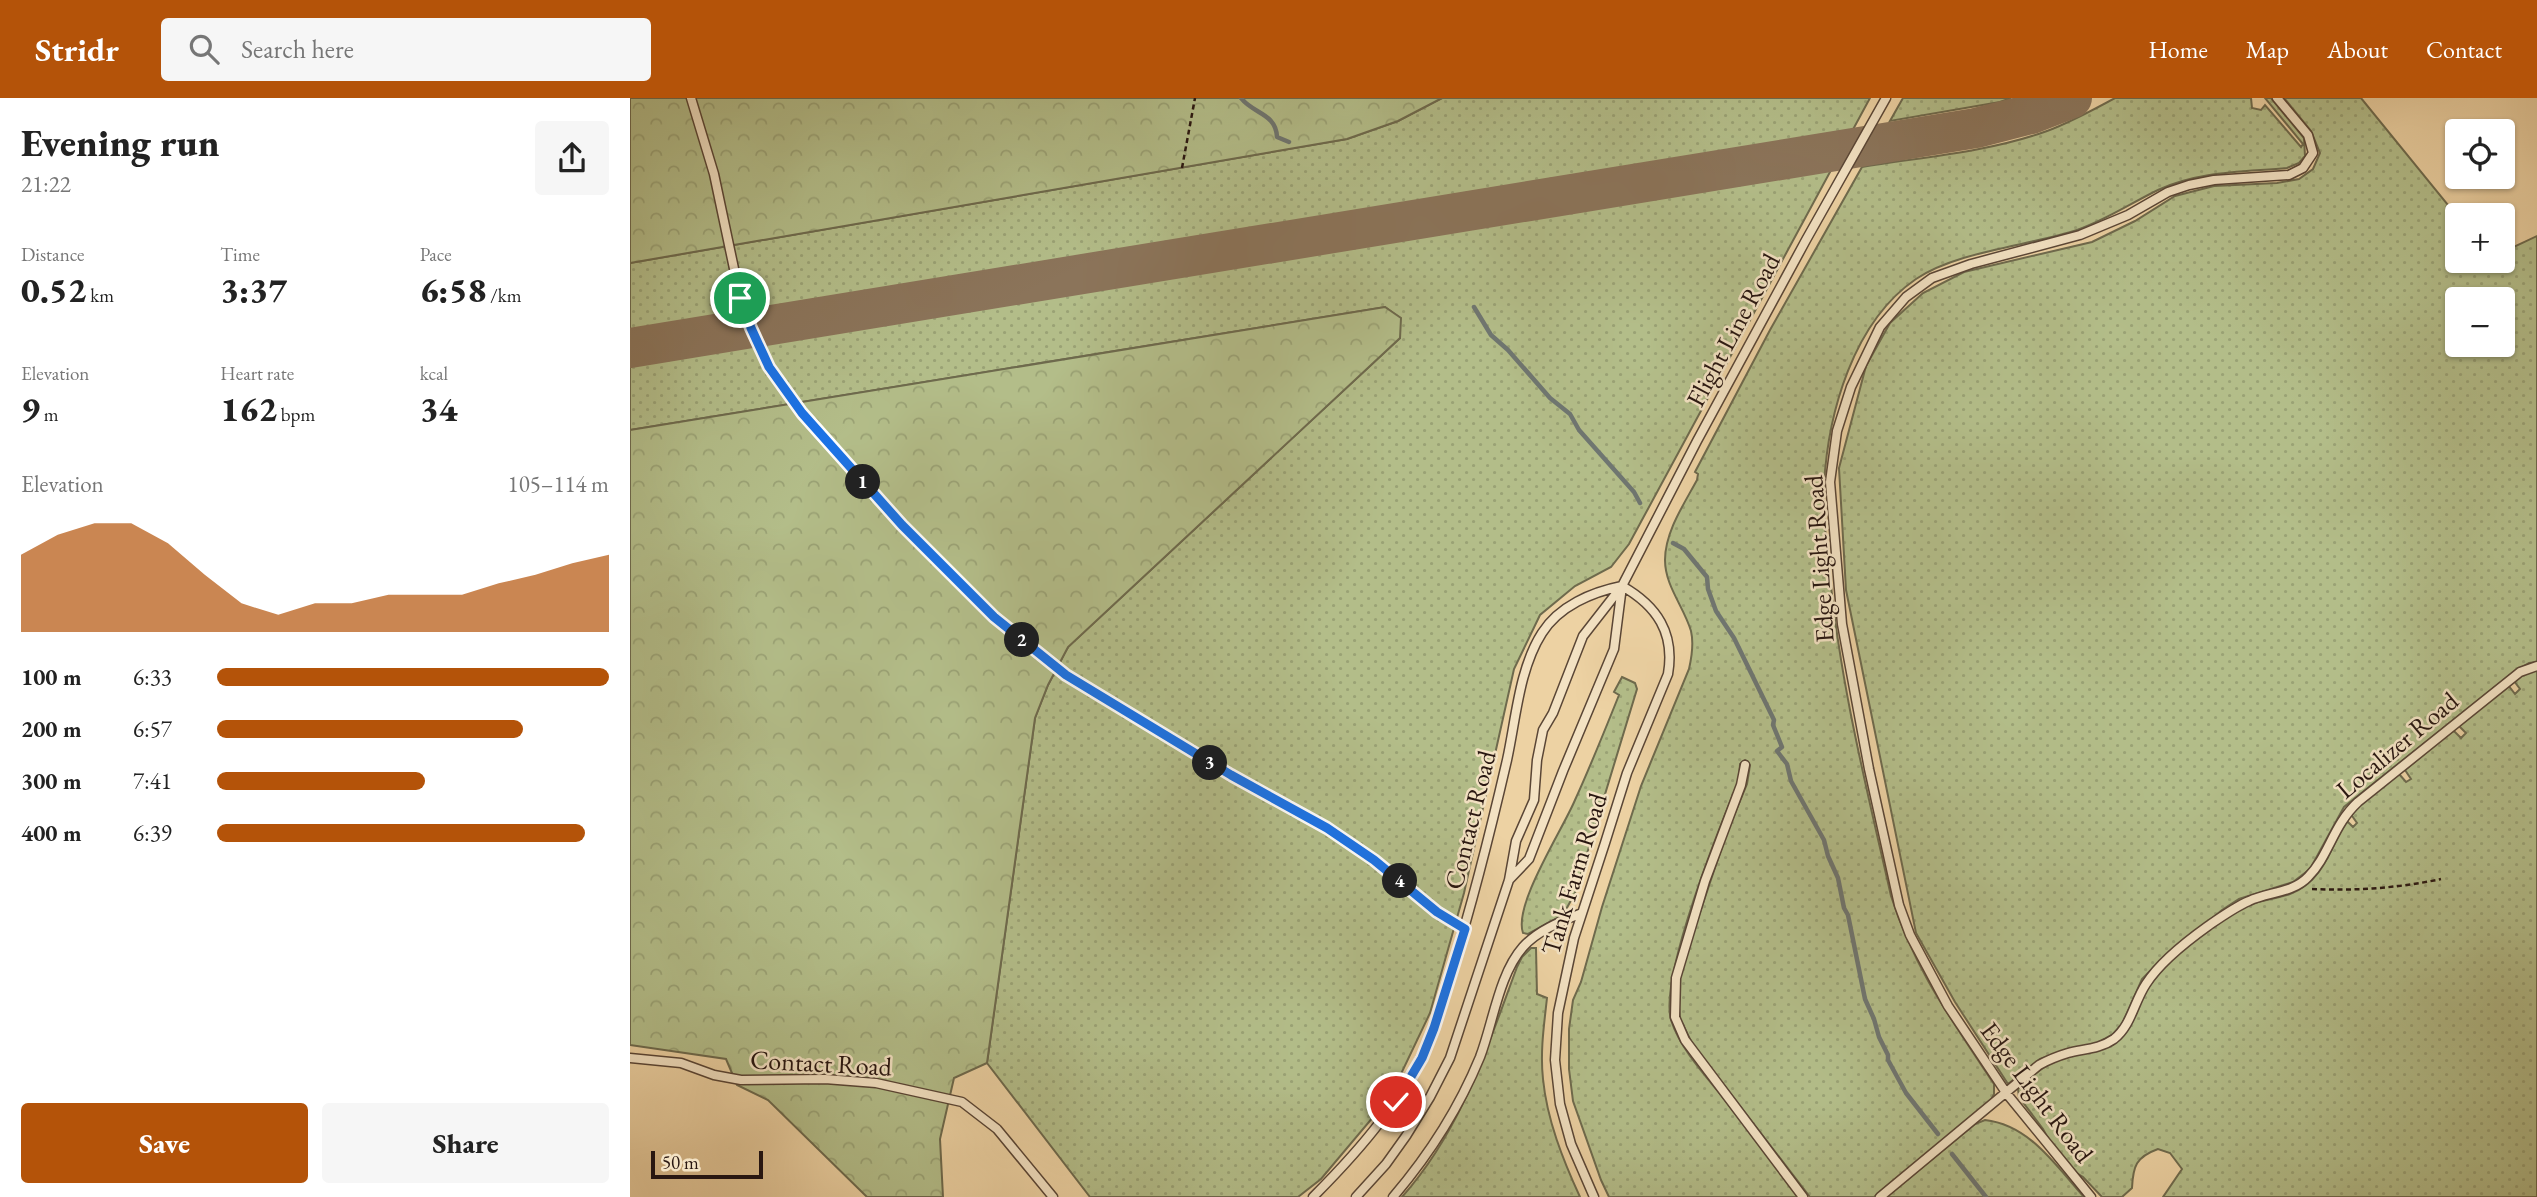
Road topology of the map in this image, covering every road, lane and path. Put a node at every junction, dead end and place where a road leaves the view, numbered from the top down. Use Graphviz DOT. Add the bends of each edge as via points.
graph roads {
  1 [pos="691,98"];
  2 [pos="1195,98"];
  3 [pos="1886,98"];
  4 [pos="2277,98"];
  5 [pos="1182,168"];
  6 [pos="1622,586"];
  7 [pos="2537,666"];
  8 [pos="1745,765"];
  9 [pos="2441,879"];
  10 [pos="1509,880"];
  11 [pos="2291,888"];
  12 [pos="1582,913"];
  13 [pos="1465,929"];
  14 [pos="630,1058"];
  15 [pos="2007,1094"];
  16 [pos="1053,1197"];
  17 [pos="1313,1197"];
  18 [pos="1356,1197"];
  19 [pos="1393,1197"];
  20 [pos="1594,1197"];
  21 [pos="1803,1197"];
  22 [pos="1881,1197"];
  23 [pos="2091,1197"];
  1 -- 13 [label="lane" via="714,174 740,298 760,349 802,413 902,525 994,617 1066,675 1327,828"];
  2 -- 5 [label="path"];
  3 -- 6 [label="lane, Flight Line Road"];
  4 -- 15 [label="lane, Edge Light Road" via="2308,135 2313,153 2303,167 2289,175 2189,185 2080,235 1932,278 1906,297 1880,327 1843,410 1830,482 1837,584 1890,870 1910,935 1928,971"];
  6 -- 10 [label="lane, Flight Line Road" via="1614,649 1529,859"];
  6 -- 10 [label="lane, Flight Line Road" via="1583,636 1543,730 1534,800 1516,841"];
  6 -- 12 [label="lane, Tank Farm Road" via="1662,621 1670,661"];
  6 -- 13 [label="lane, Contact Road" via="1587,596 1565,609 1537,644 1520,696"];
  7 -- 11 [label="lane, Localizer Road" via="2519,672 2357,802 2337,827 2315,869"];
  8 -- 21 [label="lane" via="1688,933 1676,978 1675,1017 1685,1040"];
  9 -- 11 [label="path" via="2340,890"];
  10 -- 18 [label="lane, Flight Line Road" via="1441,1077 1406,1136"];
  11 -- 15 [label="lane, Localizer Road" via="2250,900 2175,953 2146,983 2116,1038 2039,1065"];
  12 -- 19 [label="lane" via="1546,929 1517,954 1460,1099 1437,1140"];
  12 -- 20 [label="lane, Tank Farm Road" via="1562,988 1555,1060 1565,1124"];
  13 -- 17 [label="lane, Contact Road" via="1434,1028 1414,1072 1361,1147"];
  14 -- 16 [label="lane, Contact Road" via="681,1062 741,1080 876,1083 962,1102 997,1129"];
  15 -- 22 [label="lane, Localizer Road"];
  15 -- 23 [label="lane, Edge Light Road"];
}
